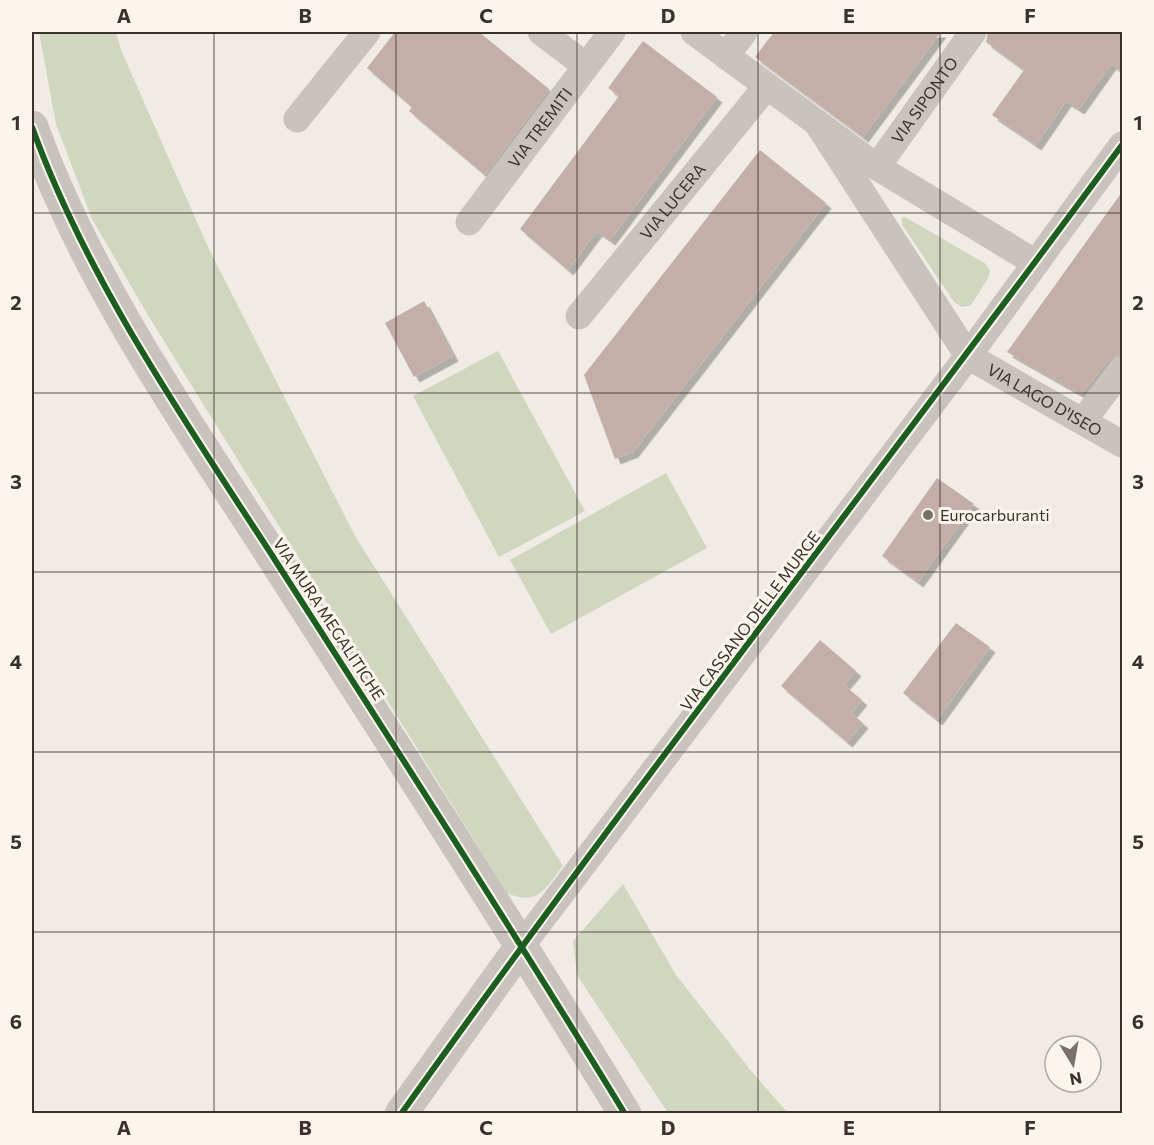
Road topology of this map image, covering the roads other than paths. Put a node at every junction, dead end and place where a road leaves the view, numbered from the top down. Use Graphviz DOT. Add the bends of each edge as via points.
graph roads {
  1 [pos="367,32"];
  2 [pos="541,32"];
  3 [pos="612,32"];
  4 [pos="694,32"];
  5 [pos="744,32"];
  6 [pos="973,32"];
  7 [pos="726,56"];
  8 [pos="586,66"];
  9 [pos="767,86"];
  10 [pos="297,119"];
  11 [pos="817,123"];
  12 [pos="32,127"];
  13 [pos="1122,147"];
  14 [pos="877,167"];
  15 [pos="469,222"];
  16 [pos="1036,263"];
  17 [pos="579,316"];
  18 [pos="968,356"];
  19 [pos="1122,369"];
  20 [pos="1083,421"];
  21 [pos="1122,444"];
  22 [pos="522,945"];
  23 [pos="401,1113"];
  24 [pos="625,1113"];
  1 -- 10 [label="street"];
  2 -- 8 [label="street"];
  3 -- 8 [label="street, VIA TREMITI"];
  4 -- 7 [label="street"];
  5 -- 7 [label="street"];
  6 -- 14 [label="street, VIA SIPONTO"];
  7 -- 9 [label="street"];
  8 -- 15 [label="street, VIA TREMITI"];
  9 -- 11 [label="street"];
  9 -- 17 [label="street, VIA LUCERA"];
  11 -- 14 [label="street"];
  11 -- 18 [label="street"];
  12 -- 22 [label="street, VIA MURA MEGALITICHE" via="45,165 116,305 187,423"];
  13 -- 16 [label="street, VIA CASSANO DELLE MURGE"];
  14 -- 16 [label="street"];
  16 -- 18 [label="street, VIA CASSANO DELLE MURGE"];
  18 -- 20 [label="street, VIA LAGO D'ISEO"];
  18 -- 22 [label="street, VIA CASSANO DELLE MURGE"];
  19 -- 20 [label="street"];
  20 -- 21 [label="street, VIA LAGO D'ISEO"];
  22 -- 23 [label="street, VIA CASSANO DELLE MURGE"];
  22 -- 24 [label="street, VIA MURA MEGALITICHE"];
}
